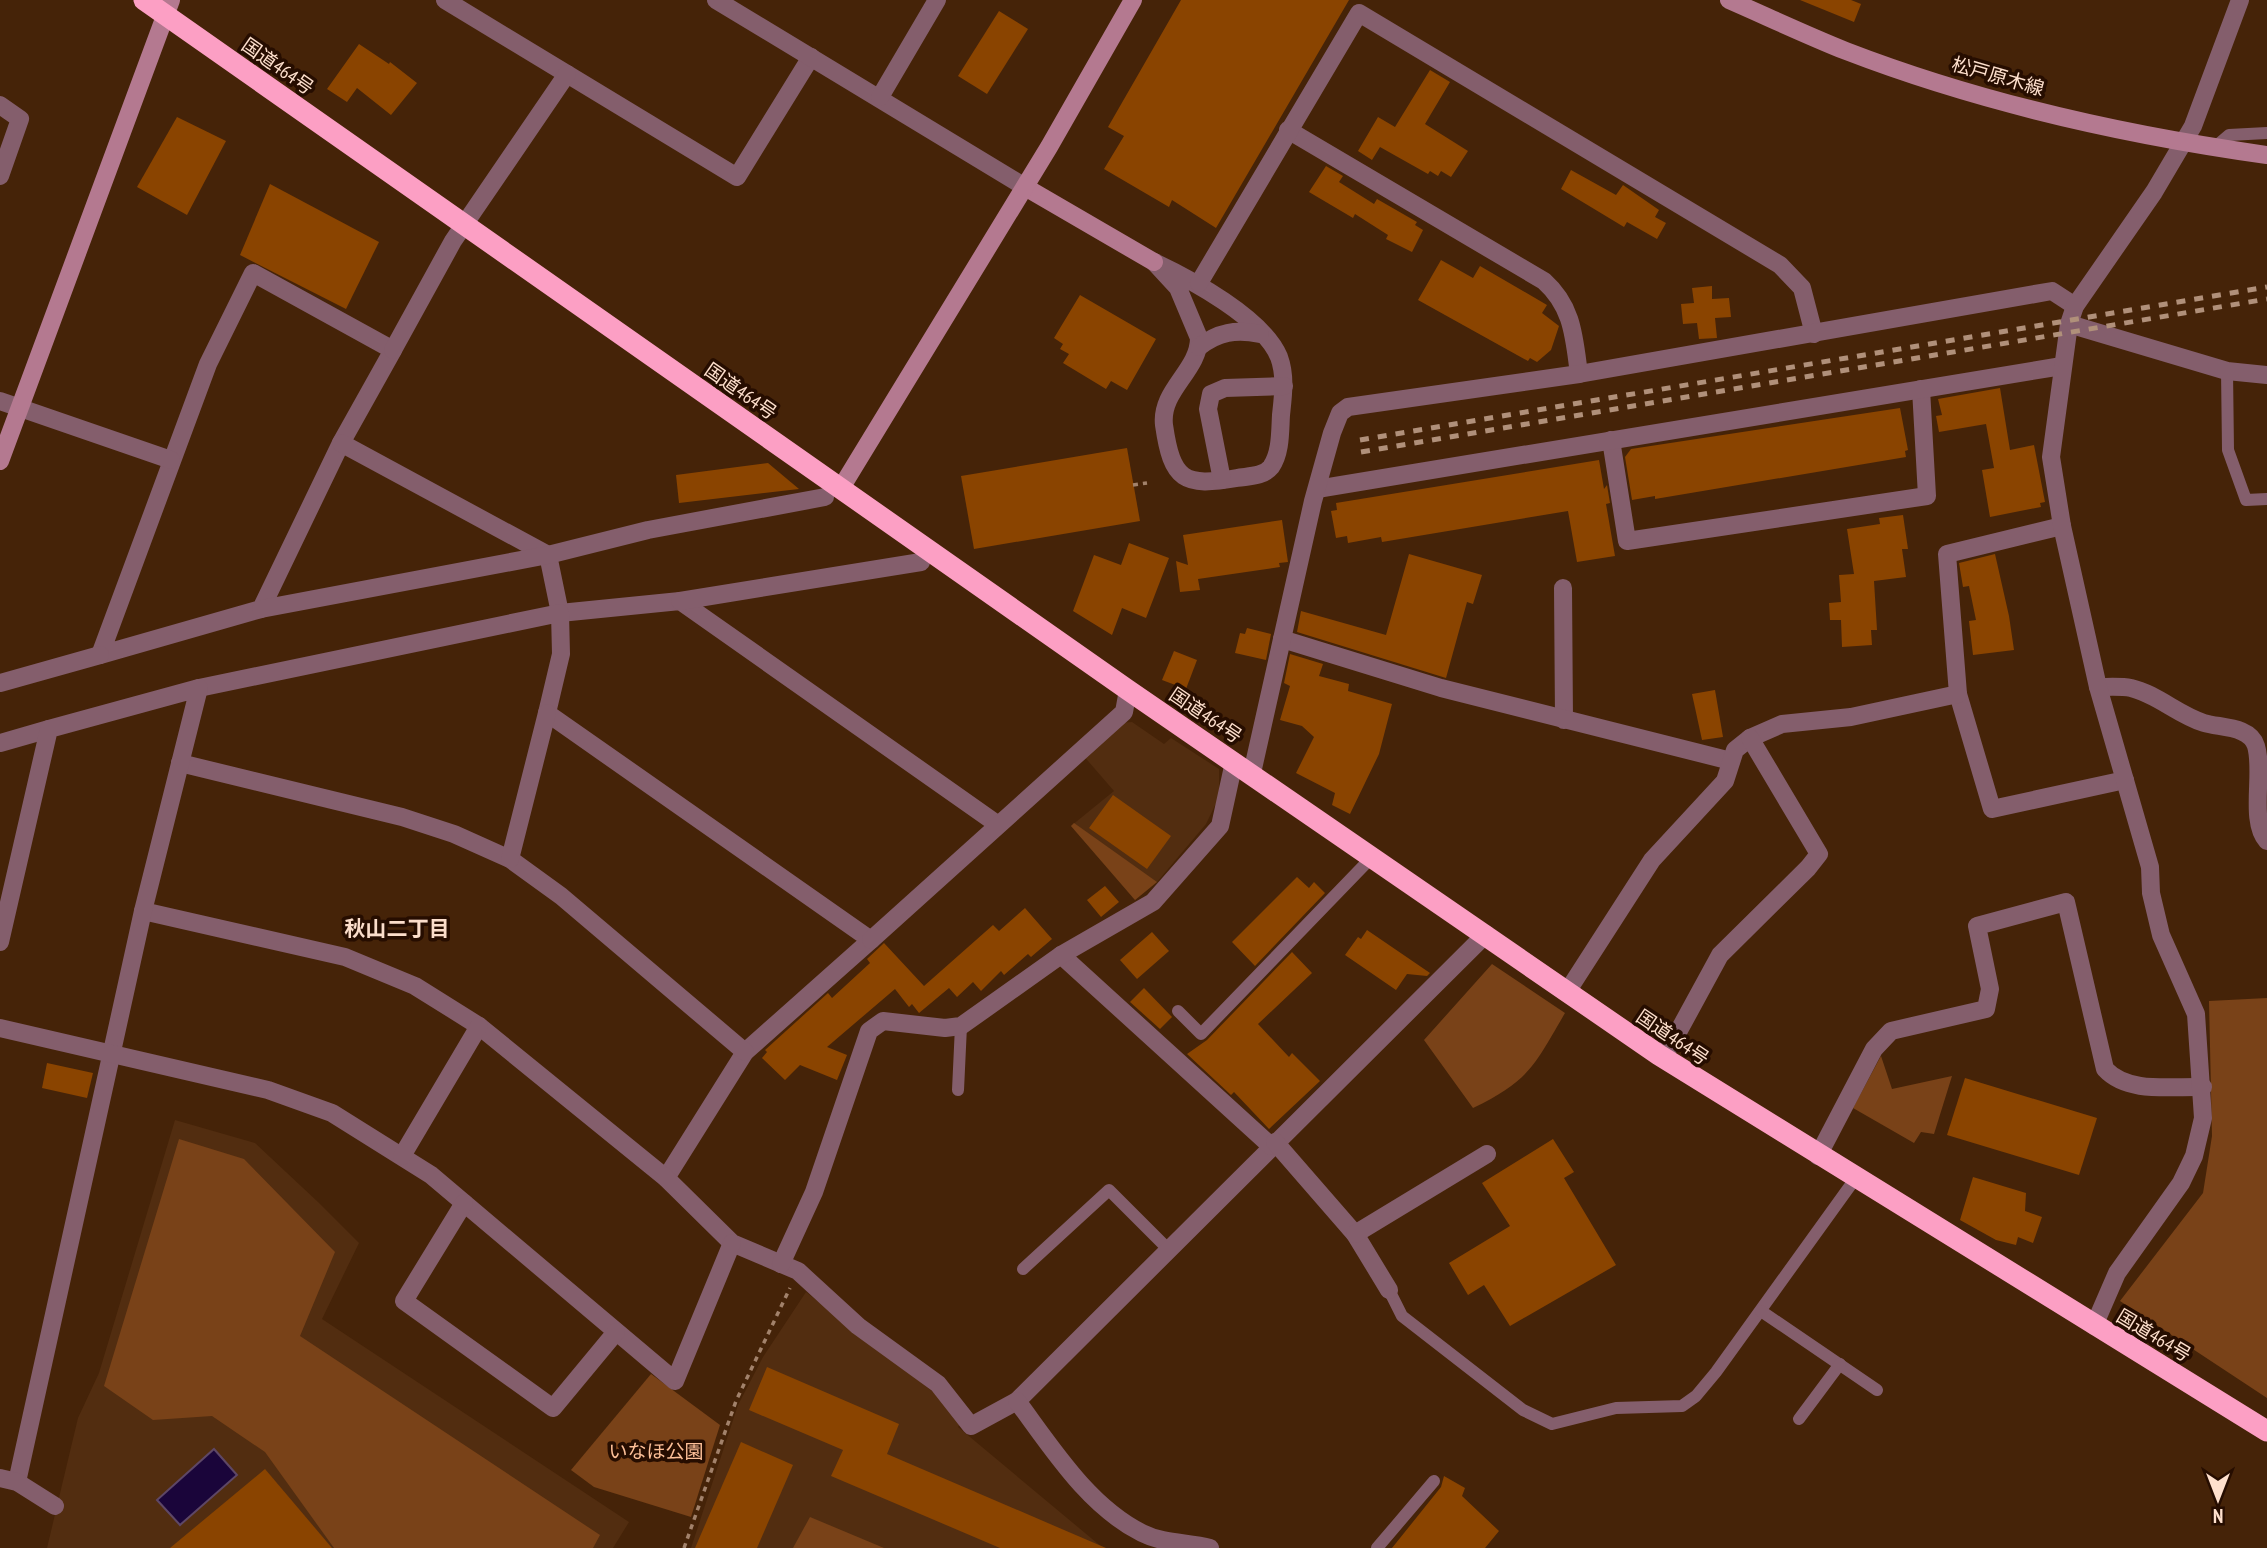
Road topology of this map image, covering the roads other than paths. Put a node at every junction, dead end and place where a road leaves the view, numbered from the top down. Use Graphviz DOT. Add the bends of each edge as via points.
graph roads {
  1 [pos="145,0"];
  2 [pos="445,0"];
  3 [pos="716,0"];
  4 [pos="937,0"];
  5 [pos="1133,0"];
  6 [pos="1729,0"];
  7 [pos="2240,0"];
  8 [pos="168,7"];
  9 [pos="811,57"];
  10 [pos="566,74"];
  11 [pos="880,97"];
  12 [pos="0,105"];
  13 [pos="1288,130"];
  14 [pos="2267,134"];
  15 [pos="2183,143"];
  16 [pos="2215,148"];
  17 [pos="2267,155"];
  18 [pos="0,176"];
  19 [pos="1024,187"];
  20 [pos="465,224"];
  21 [pos="1154,262"];
  22 [pos="1199,283"];
  23 [pos="2075,306"];
  24 [pos="2069,324"];
  25 [pos="1260,334"];
  26 [pos="1814,334"];
  27 [pos="1199,347"];
  28 [pos="393,350"];
  29 [pos="2062,366"];
  30 [pos="2227,372"];
  31 [pos="1579,374"];
  32 [pos="2267,374"];
  33 [pos="1284,386"];
  34 [pos="1921,389"];
  35 [pos="0,401"];
  36 [pos="19,408"];
  37 [pos="1611,440"];
  38 [pos="341,443"];
  39 [pos="171,460"];
  40 [pos="0,461"];
  41 [pos="1223,480"];
  42 [pos="1317,489"];
  43 [pos="833,492"];
  44 [pos="2267,499"];
  45 [pos="2062,526"];
  46 [pos="548,555"];
  47 [pos="921,562"];
  48 [pos="1563,588"];
  49 [pos="680,601"];
  50 [pos="261,609"];
  51 [pos="559,613"];
  52 [pos="1282,639"];
  53 [pos="100,655"];
  54 [pos="0,683"];
  55 [pos="2098,687"];
  56 [pos="199,688"];
  57 [pos="1128,690"];
  58 [pos="1958,694"];
  59 [pos="547,713"];
  60 [pos="1564,720"];
  61 [pos="50,729"];
  62 [pos="1750,738"];
  63 [pos="0,743"];
  64 [pos="1731,761"];
  65 [pos="180,763"];
  66 [pos="1243,767"];
  67 [pos="2125,780"];
  68 [pos="997,824"];
  69 [pos="2267,841"];
  70 [pos="1373,856"];
  71 [pos="510,859"];
  72 [pos="144,911"];
  73 [pos="1486,934"];
  74 [pos="871,940"];
  75 [pos="0,942"];
  76 [pos="1061,955"];
  77 [pos="1567,992"];
  78 [pos="1178,1011"];
  79 [pos="480,1026"];
  80 [pos="961,1026"];
  81 [pos="0,1028"];
  82 [pos="745,1052"];
  83 [pos="111,1054"];
  84 [pos="1659,1055"];
  85 [pos="2203,1087"];
  86 [pos="958,1090"];
  87 [pos="1273,1144"];
  88 [pos="1487,1154"];
  89 [pos="402,1156"];
  90 [pos="1818,1156"];
  91 [pos="666,1178"];
  92 [pos="1855,1179"];
  93 [pos="464,1203"];
  94 [pos="1355,1234"];
  95 [pos="732,1243"];
  96 [pos="1170,1251"];
  97 [pos="781,1264"];
  98 [pos="1023,1269"];
  99 [pos="1389,1290"];
  100 [pos="1761,1311"];
  101 [pos="2094,1326"];
  102 [pos="616,1332"];
  103 [pos="1840,1364"];
  104 [pos="1877,1390"];
  105 [pos="1017,1401"];
  106 [pos="1799,1419"];
  107 [pos="2267,1431"];
  108 [pos="9,1480"];
  109 [pos="1434,1481"];
  110 [pos="55,1506"];
  111 [pos="1210,1548"];
  112 [pos="1377,1548"];
  1 -- 8 [label="highway, 国道464号"];
  2 -- 10 [label="street"];
  3 -- 9 [label="street"];
  4 -- 11 [label="street"];
  5 -- 19 [label="street"];
  6 -- 15 [label="street, 松戸原木線" via="1847,51 2017,106"];
  7 -- 15 [label="street"];
  8 -- 20 [label="highway, 国道464号"];
  8 -- 36 [label="street"];
  9 -- 10 [label="street" via="737,177"];
  9 -- 11 [label="street"];
  10 -- 20 [label="street"];
  11 -- 19 [label="street"];
  12 -- 18 [label="street" via="20,119"];
  13 -- 22 [label="street"];
  13 -- 26 [label="street" via="1359,13 1780,265 1802,288"];
  13 -- 31 [label="street" via="1544,281 1567,307"];
  14 -- 16 [label="lane" via="2229,135"];
  15 -- 16 [label="street, 松戸原木線"];
  15 -- 23 [label="street"];
  16 -- 17 [label="street, 松戸原木線"];
  19 -- 21 [label="street"];
  19 -- 43 [label="street"];
  20 -- 28 [label="street"];
  20 -- 43 [label="highway, 国道464号"];
  21 -- 22 [label="street"];
  21 -- 27 [label="street" via="1178,288"];
  22 -- 25 [label="street" via="1238,311"];
  23 -- 24 [label="street"];
  23 -- 26 [label="street" via="2052,291"];
  24 -- 29 [label="street"];
  24 -- 30 [label="street"];
  25 -- 27 [label="street" via="1224,333"];
  25 -- 33 [label="street" via="1278,355"];
  26 -- 31 [label="street"];
  27 -- 41 [label="street" via="1166,402 1164,424 1172,460 1184,477 1204,483"];
  28 -- 38 [label="street"];
  28 -- 39 [label="street" via="253,272 208,364"];
  29 -- 34 [label="street"];
  29 -- 45 [label="street" via="2051,442"];
  30 -- 32 [label="street"];
  30 -- 44 [label="lane" via="2228,450 2246,500"];
  31 -- 42 [label="street" via="1348,407 1339,412"];
  33 -- 41 [label="street" via="1278,445 1271,466 1263,474"];
  33 -- 41 [label="street" via="1224,388 1211,394 1208,409"];
  34 -- 37 [label="street"];
  34 -- 37 [label="street" via="1927,496 1627,541"];
  35 -- 36 [label="street"];
  36 -- 39 [label="street"];
  36 -- 40 [label="street"];
  37 -- 42 [label="street"];
  38 -- 46 [label="street"];
  38 -- 50 [label="street"];
  39 -- 53 [label="street"];
  42 -- 52 [label="street"];
  43 -- 46 [label="street"];
  43 -- 57 [label="highway, 国道464号"];
  45 -- 55 [label="street"];
  45 -- 58 [label="street" via="1947,554"];
  46 -- 50 [label="street"];
  46 -- 51 [label="street"];
  47 -- 49 [label="street"];
  48 -- 60 [label="street"];
  49 -- 51 [label="street"];
  49 -- 68 [label="street"];
  50 -- 53 [label="street"];
  51 -- 56 [label="street"];
  51 -- 59 [label="street" via="561,654"];
  52 -- 60 [label="street"];
  52 -- 66 [label="street"];
  53 -- 54 [label="street"];
  55 -- 67 [label="street"];
  55 -- 69 [label="street" via="2130,688 2202,722 2244,732 2255,743 2260,770 2258,810"];
  56 -- 61 [label="street"];
  56 -- 65 [label="street"];
  57 -- 66 [label="highway, 国道464号"];
  57 -- 68 [label="street" via="1124,712"];
  58 -- 62 [label="street" via="1851,717 1782,724"];
  58 -- 67 [label="street" via="1992,809"];
  59 -- 71 [label="street"];
  59 -- 74 [label="street"];
  60 -- 64 [label="street"];
  61 -- 63 [label="street"];
  61 -- 75 [label="street"];
  62 -- 64 [label="street"];
  62 -- 84 [label="street" via="1819,854 1720,955 1671,1045"];
  64 -- 77 [label="street" via="1725,781 1652,860"];
  65 -- 71 [label="street" via="402,817"];
  65 -- 72 [label="street"];
  66 -- 70 [label="highway, 国道464号"];
  66 -- 76 [label="street" via="1220,826 1153,902"];
  67 -- 85 [label="street" via="2150,867 2161,935 2196,1014"];
  68 -- 74 [label="street"];
  70 -- 73 [label="highway, 国道464号"];
  70 -- 78 [label="lane" via="1201,1034"];
  71 -- 82 [label="street" via="561,896"];
  72 -- 79 [label="street" via="345,957 415,986"];
  72 -- 83 [label="street"];
  73 -- 77 [label="highway, 国道464号"];
  73 -- 87 [label="street"];
  74 -- 82 [label="street"];
  76 -- 80 [label="street"];
  76 -- 87 [label="street"];
  77 -- 84 [label="highway, 国道464号"];
  79 -- 89 [label="street"];
  79 -- 91 [label="street"];
  80 -- 86 [label="lane"];
  80 -- 97 [label="street" via="883,1021 869,1031 814,1192"];
  81 -- 83 [label="street"];
  82 -- 91 [label="street"];
  83 -- 89 [label="street" via="268,1090 332,1113"];
  83 -- 108 [label="street"];
  84 -- 90 [label="highway, 国道464号"];
  85 -- 90 [label="street" via="2138,1086 2115,1081 2105,1069 2066,902 1977,926 1990,989 1986,1009 1891,1031 1874,1049"];
  85 -- 101 [label="street" via="2203,1118 2194,1156 2181,1184 2117,1273"];
  87 -- 94 [label="street"];
  87 -- 96 [label="street"];
  88 -- 94 [label="street"];
  89 -- 93 [label="street"];
  90 -- 92 [label="highway, 国道464号"];
  91 -- 95 [label="street"];
  92 -- 100 [label="lane"];
  92 -- 101 [label="highway, 国道464号"];
  93 -- 102 [label="street"];
  93 -- 102 [label="street" via="404,1301 553,1408"];
  94 -- 99 [label="street"];
  95 -- 97 [label="street"];
  95 -- 102 [label="street" via="675,1381"];
  96 -- 98 [label="lane" via="1109,1190"];
  96 -- 105 [label="street"];
  97 -- 105 [label="street" via="798,1271 858,1326 938,1384 971,1426"];
  99 -- 100 [label="lane" via="1402,1316 1523,1410 1552,1424 1616,1408 1682,1406 1710,1380"];
  100 -- 103 [label="lane"];
  101 -- 107 [label="highway, 国道464号"];
  103 -- 104 [label="lane"];
  103 -- 106 [label="lane"];
  105 -- 111 [label="street" via="1108,1511 1142,1534 1171,1544"];
  108 -- 110 [label="street"];
  109 -- 112 [label="lane"];
}
